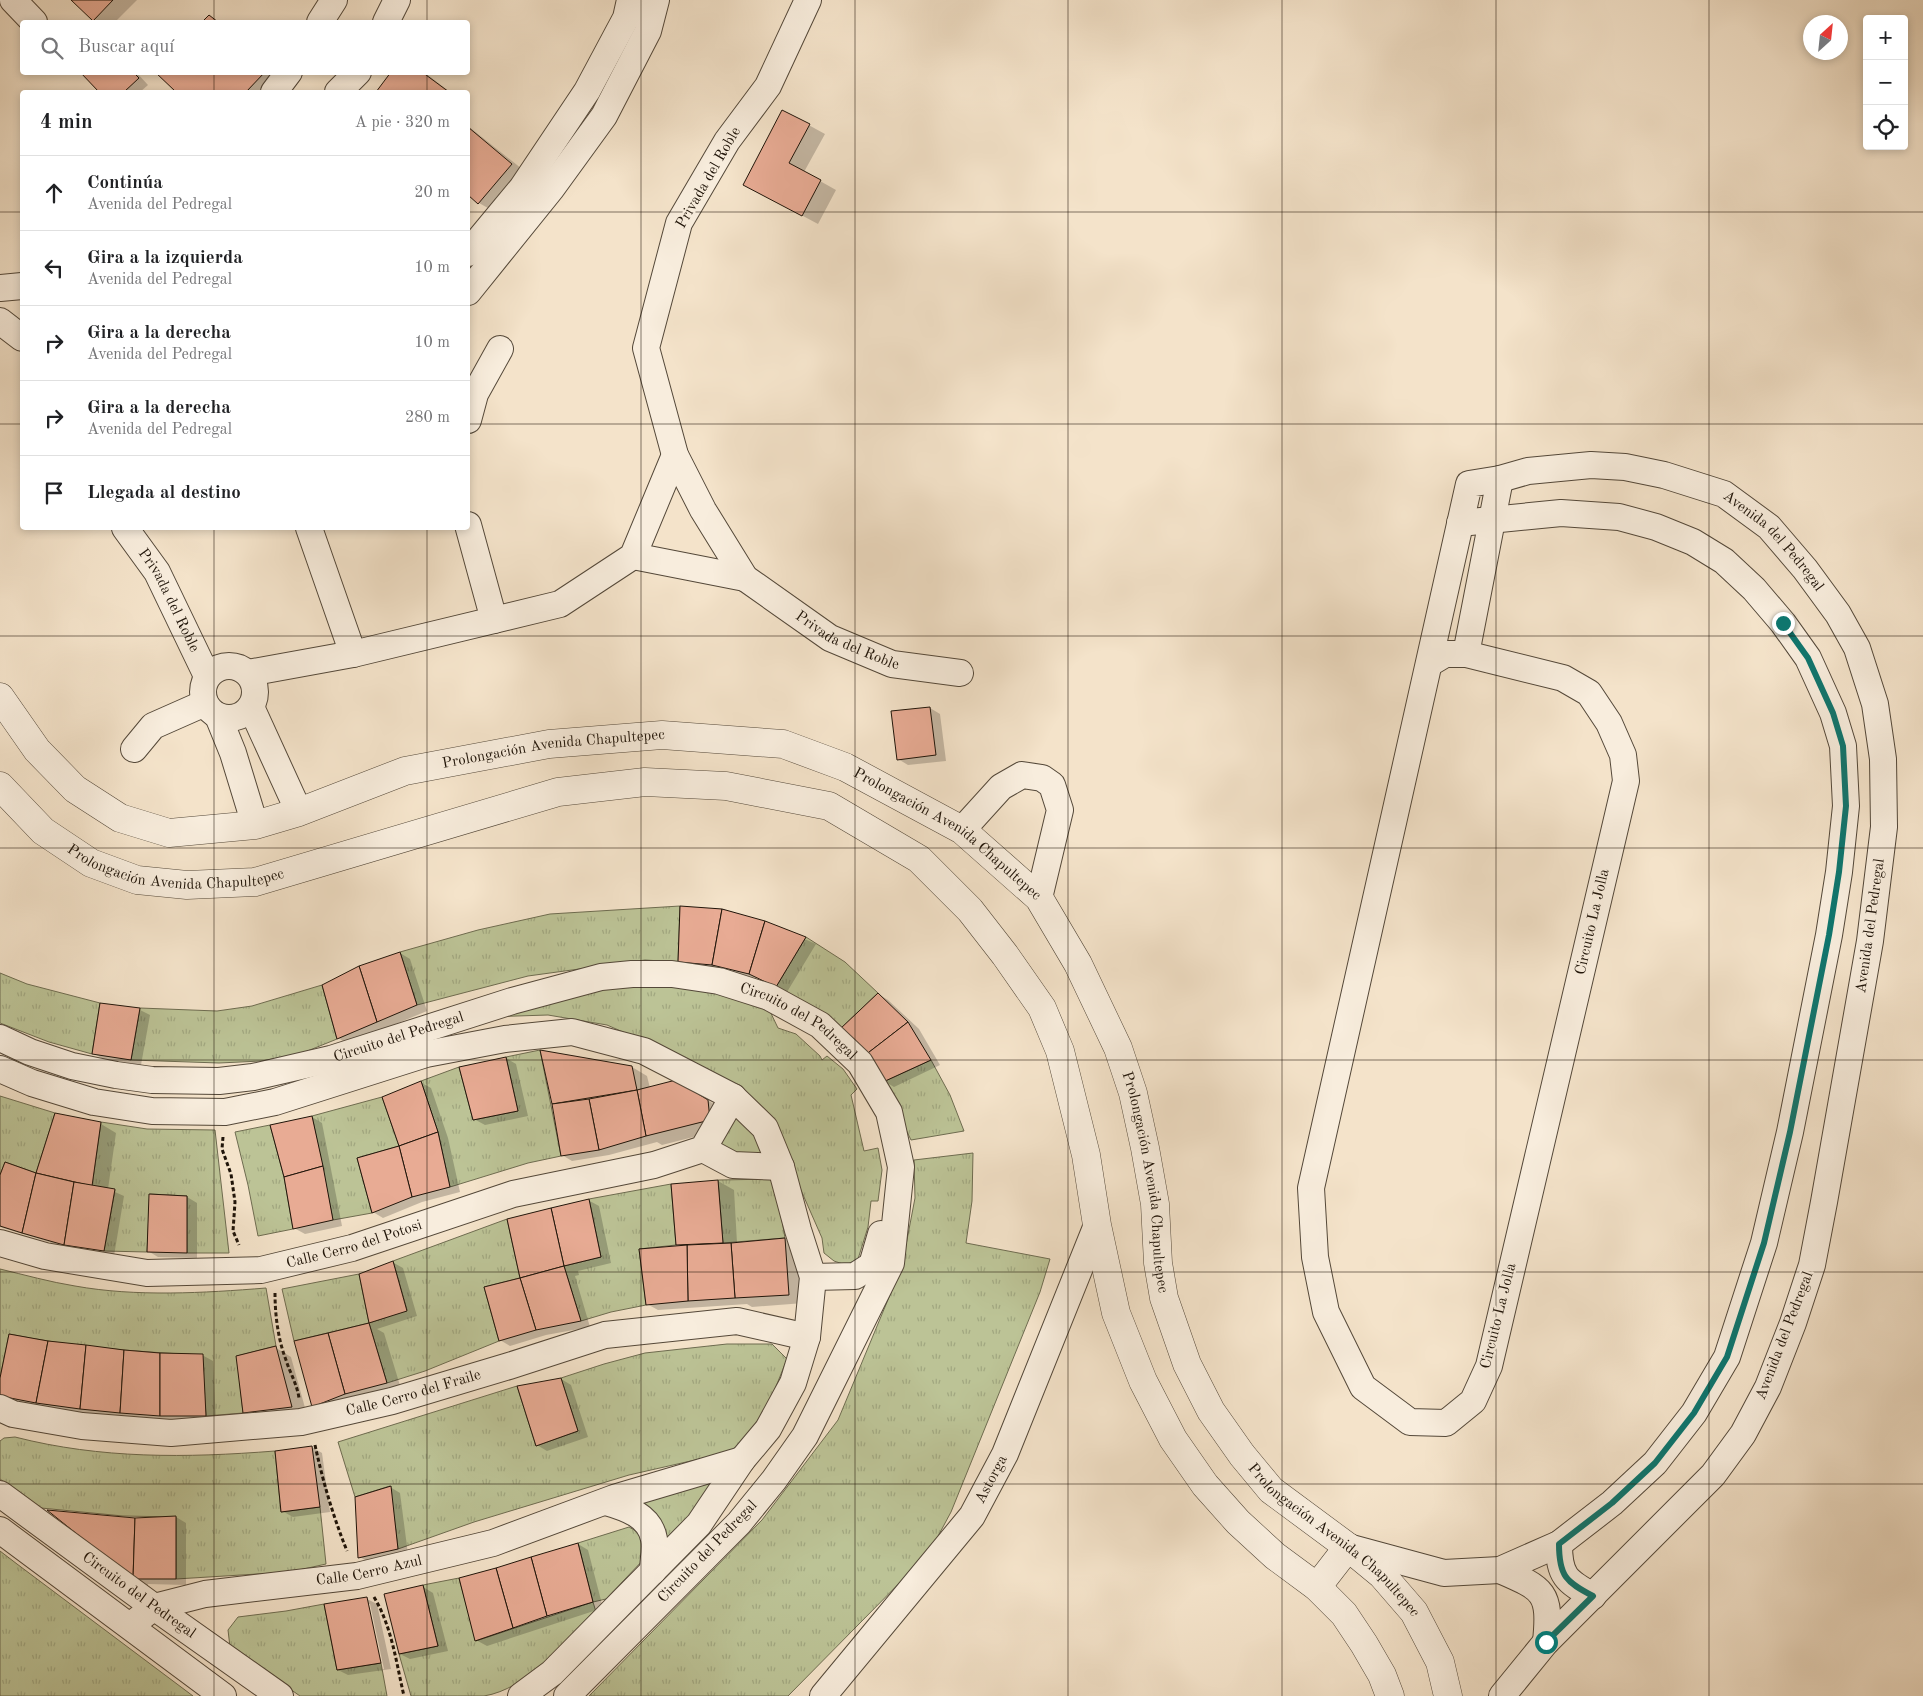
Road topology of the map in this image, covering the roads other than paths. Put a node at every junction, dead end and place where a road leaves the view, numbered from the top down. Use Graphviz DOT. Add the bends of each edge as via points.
graph roads {
  1 [pos="13,0"];
  2 [pos="334,0"];
  3 [pos="397,0"];
  4 [pos="630,0"];
  5 [pos="656,0"];
  6 [pos="808,0"];
  7 [pos="32,20"];
  8 [pos="321,20"];
  9 [pos="387,20"];
  10 [pos="287,75"];
  11 [pos="355,75"];
  12 [pos="276,90"];
  13 [pos="340,90"];
  14 [pos="470,251"];
  15 [pos="20,286"];
  16 [pos="0,288"];
  17 [pos="470,290"];
  18 [pos="0,321"];
  19 [pos="20,336"];
  20 [pos="500,349"];
  21 [pos="470,411"];
  22 [pos="675,455"];
  23 [pos="1500,479"];
  24 [pos="1469,484"];
  25 [pos="1492,519"];
  26 [pos="1460,523"];
  27 [pos="126,530"];
  28 [pos="310,530"];
  29 [pos="469,530"];
  30 [pos="633,556"];
  31 [pos="746,578"];
  32 [pos="494,620"];
  33 [pos="354,654"];
  34 [pos="1466,654"];
  35 [pos="1430,663"];
  36 [pos="248,673"];
  37 [pos="960,673"];
  38 [pos="207,676"];
  39 [pos="0,697"];
  40 [pos="251,707"];
  41 [pos="212,709"];
  42 [pos="134,749"];
  43 [pos="845,767"];
  44 [pos="0,786"];
  45 [pos="829,806"];
  46 [pos="299,812"];
  47 [pos="255,825"];
  48 [pos="962,830"];
  49 [pos="1039,898"];
  50 [pos="1829,935"];
  51 [pos="1870,942"];
  52 [pos="820,1025"];
  53 [pos="0,1038"];
  54 [pos="0,1069"];
  55 [pos="733,1097"];
  56 [pos="703,1149"];
  57 [pos="781,1167"];
  58 [pos="1096,1225"];
  59 [pos="0,1243"];
  60 [pos="813,1276"];
  61 [pos="807,1337"];
  62 [pos="4,1415"];
  63 [pos="742,1460"];
  64 [pos="0,1494"];
  65 [pos="610,1500"];
  66 [pos="0,1530"];
  67 [pos="1559,1544"];
  68 [pos="1348,1547"];
  69 [pos="1500,1570"];
  70 [pos="653,1571"];
  71 [pos="1317,1587"];
  72 [pos="1593,1596"];
  73 [pos="154,1607"];
  74 [pos="130,1626"];
  75 [pos="1546,1642"];
  76 [pos="223,1696"];
  77 [pos="280,1696"];
  78 [pos="521,1696"];
  79 [pos="567,1696"];
  80 [pos="823,1696"];
  81 [pos="1390,1696"];
  82 [pos="1448,1696"];
  83 [pos="1502,1696"];
  1 -- 7 [label="street"];
  2 -- 8 [label="street"];
  3 -- 9 [label="street"];
  4 -- 14 [label="street" via="626,18 587,91 522,188"];
  5 -- 17 [label="street" via="648,31 604,116 551,189"];
  6 -- 22 [label="street, Privada del Roble" via="768,86 727,141 679,223 646,348"];
  10 -- 12 [label="street"];
  11 -- 13 [label="street"];
  15 -- 16 [label="street"];
  18 -- 19 [label="street"];
  20 -- 21 [label="street" via="474,394"];
  22 -- 30 [label="street"];
  22 -- 31 [label="street, Privada del Roble" via="703,510"];
  23 -- 24 [label="street, Avenida del Pedregal"];
  23 -- 25 [label="street"];
  23 -- 51 [label="street, Avenida del Pedregal" via="1528,471 1591,464 1664,475 1724,494 1769,527 1805,569 1858,648 1875,704 1884,759 1884,827"];
  24 -- 26 [label="street, Circuito La Jolla"];
  25 -- 26 [label="street"];
  25 -- 34 [label="street"];
  25 -- 50 [label="street" via="1561,513 1619,518 1656,527 1693,542 1724,561 1783,623 1808,658 1833,713 1843,746 1846,806"];
  26 -- 35 [label="street, Circuito La Jolla"];
  27 -- 38 [label="street, Privada del Roble" via="157,572"];
  28 -- 33 [label="street"];
  29 -- 32 [label="street"];
  30 -- 31 [label="street, Privada del Roble"];
  30 -- 32 [label="street" via="560,604"];
  31 -- 37 [label="street, Privada del Roble" via="830,638 892,664"];
  32 -- 33 [label="street"];
  33 -- 36 [label="street"];
  34 -- 35 [label="street, Circuito La Jolla" via="1445,654"];
  34 -- 35 [label="street, Circuito La Jolla" via="1563,678 1589,693 1609,723 1623,755 1626,781 1488,1366 1473,1401 1446,1423 1410,1422 1363,1387 1326,1312 1315,1257 1311,1188"];
  36 -- 38 [label="street" via="231,665 222,666"];
  36 -- 40 [label="street" via="256,689"];
  38 -- 41 [label="street" via="203,694"];
  39 -- 47 [label="street, Prolongación Avenida Chapultepec" via="37,750 75,790 120,818 169,833"];
  40 -- 41 [label="street" via="236,718 227,718"];
  40 -- 46 [label="street"];
  41 -- 42 [label="street" via="153,726"];
  41 -- 47 [label="street" via="233,753"];
  43 -- 45 [label="street"];
  43 -- 46 [label="street, Prolongación Avenida Chapultepec" via="773,743 662,735 549,744 405,772"];
  43 -- 48 [label="street, Prolongación Avenida Chapultepec"];
  44 -- 45 [label="street, Prolongación Avenida Chapultepec" via="43,831 91,862 137,880 187,885 255,882 558,792 644,782 726,786"];
  45 -- 58 [label="street, Prolongación Avenida Chapultepec" via="919,860 970,910 1042,1008 1060,1051 1086,1155"];
  46 -- 47 [label="street, Prolongación Avenida Chapultepec"];
  48 -- 49 [label="street, Prolongación Avenida Chapultepec"];
  48 -- 49 [label="street" via="1001,787 1022,775 1042,778 1052,785 1060,810"];
  49 -- 68 [label="street, Prolongación Avenida Chapultepec" via="1096,999 1118,1048 1133,1093 1155,1204 1158,1263 1164,1298 1187,1364 1212,1411 1271,1490"];
  50 -- 51 [label="street"];
  50 -- 67 [label="street" via="1790,1132 1764,1243 1727,1357 1694,1413 1655,1463 1612,1503"];
  51 -- 72 [label="street, Avenida del Pedregal" via="1812,1265 1768,1387 1743,1434 1713,1475"];
  52 -- 53 [label="street, Circuito del Pedregal" via="769,997 719,981 672,974 632,974 601,977 512,1001 331,1059 253,1077 219,1081 152,1080 116,1075 72,1066"];
  52 -- 60 [label="street" via="863,1096 880,1138 887,1168 882,1230 872,1265 855,1276"];
  52 -- 79 [label="street, Circuito del Pedregal" via="860,1063 889,1112 901,1168 891,1263 805,1436 774,1480 739,1523"];
  54 -- 55 [label="street, Circuito del Pedregal" via="32,1083 94,1102 152,1111 225,1112 275,1102 426,1054 505,1039 572,1032 644,1051"];
  55 -- 56 [label="street"];
  55 -- 57 [label="street, Circuito del Pedregal" via="765,1128"];
  56 -- 57 [label="street" via="733,1165"];
  56 -- 59 [label="street, Calle Cerro del Potosi" via="654,1165 513,1194 352,1248 261,1270 147,1273 45,1256"];
  57 -- 60 [label="street, Circuito del Pedregal"];
  58 -- 71 [label="street, Prolongación Avenida Chapultepec" via="1116,1313 1143,1381 1174,1439 1205,1485 1238,1522 1274,1556"];
  58 -- 80 [label="street, Astorga" via="1005,1454 972,1516"];
  60 -- 61 [label="street, Circuito del Pedregal"];
  61 -- 62 [label="street, Calle Cerro del Fraile" via="737,1321 605,1335 392,1401 302,1422 171,1433 82,1426"];
  61 -- 63 [label="street, Circuito del Pedregal" via="793,1383 768,1429"];
  63 -- 65 [label="street, Calle Cerro Azul"];
  63 -- 70 [label="street, Circuito del Pedregal" via="699,1524"];
  64 -- 73 [label="street, Circuito del Pedregal"];
  65 -- 70 [label="street" via="647,1522 654,1539"];
  65 -- 73 [label="street, Calle Cerro Azul" via="493,1543 357,1576 205,1594"];
  66 -- 74 [label="street, Circuito del Pedregal"];
  67 -- 69 [label="street"];
  67 -- 72 [label="street" via="1559,1562 1564,1577"];
  68 -- 69 [label="street" via="1444,1574"];
  68 -- 71 [label="street"];
  68 -- 82 [label="street, Prolongación Avenida Chapultepec" via="1382,1576 1414,1612 1440,1662"];
  69 -- 75 [label="street" via="1529,1582 1543,1594 1549,1616"];
  70 -- 78 [label="street, Circuito del Pedregal" via="552,1673"];
  71 -- 81 [label="street, Prolongación Avenida Chapultepec" via="1344,1614 1382,1675"];
  72 -- 75 [label="street, Avenida del Pedregal"];
  73 -- 74 [label="street, Calle Cerro Azul"];
  73 -- 77 [label="street, Circuito del Pedregal"];
  74 -- 76 [label="street, Circuito del Pedregal"];
  75 -- 83 [label="street, Avenida del Pedregal"];
}
